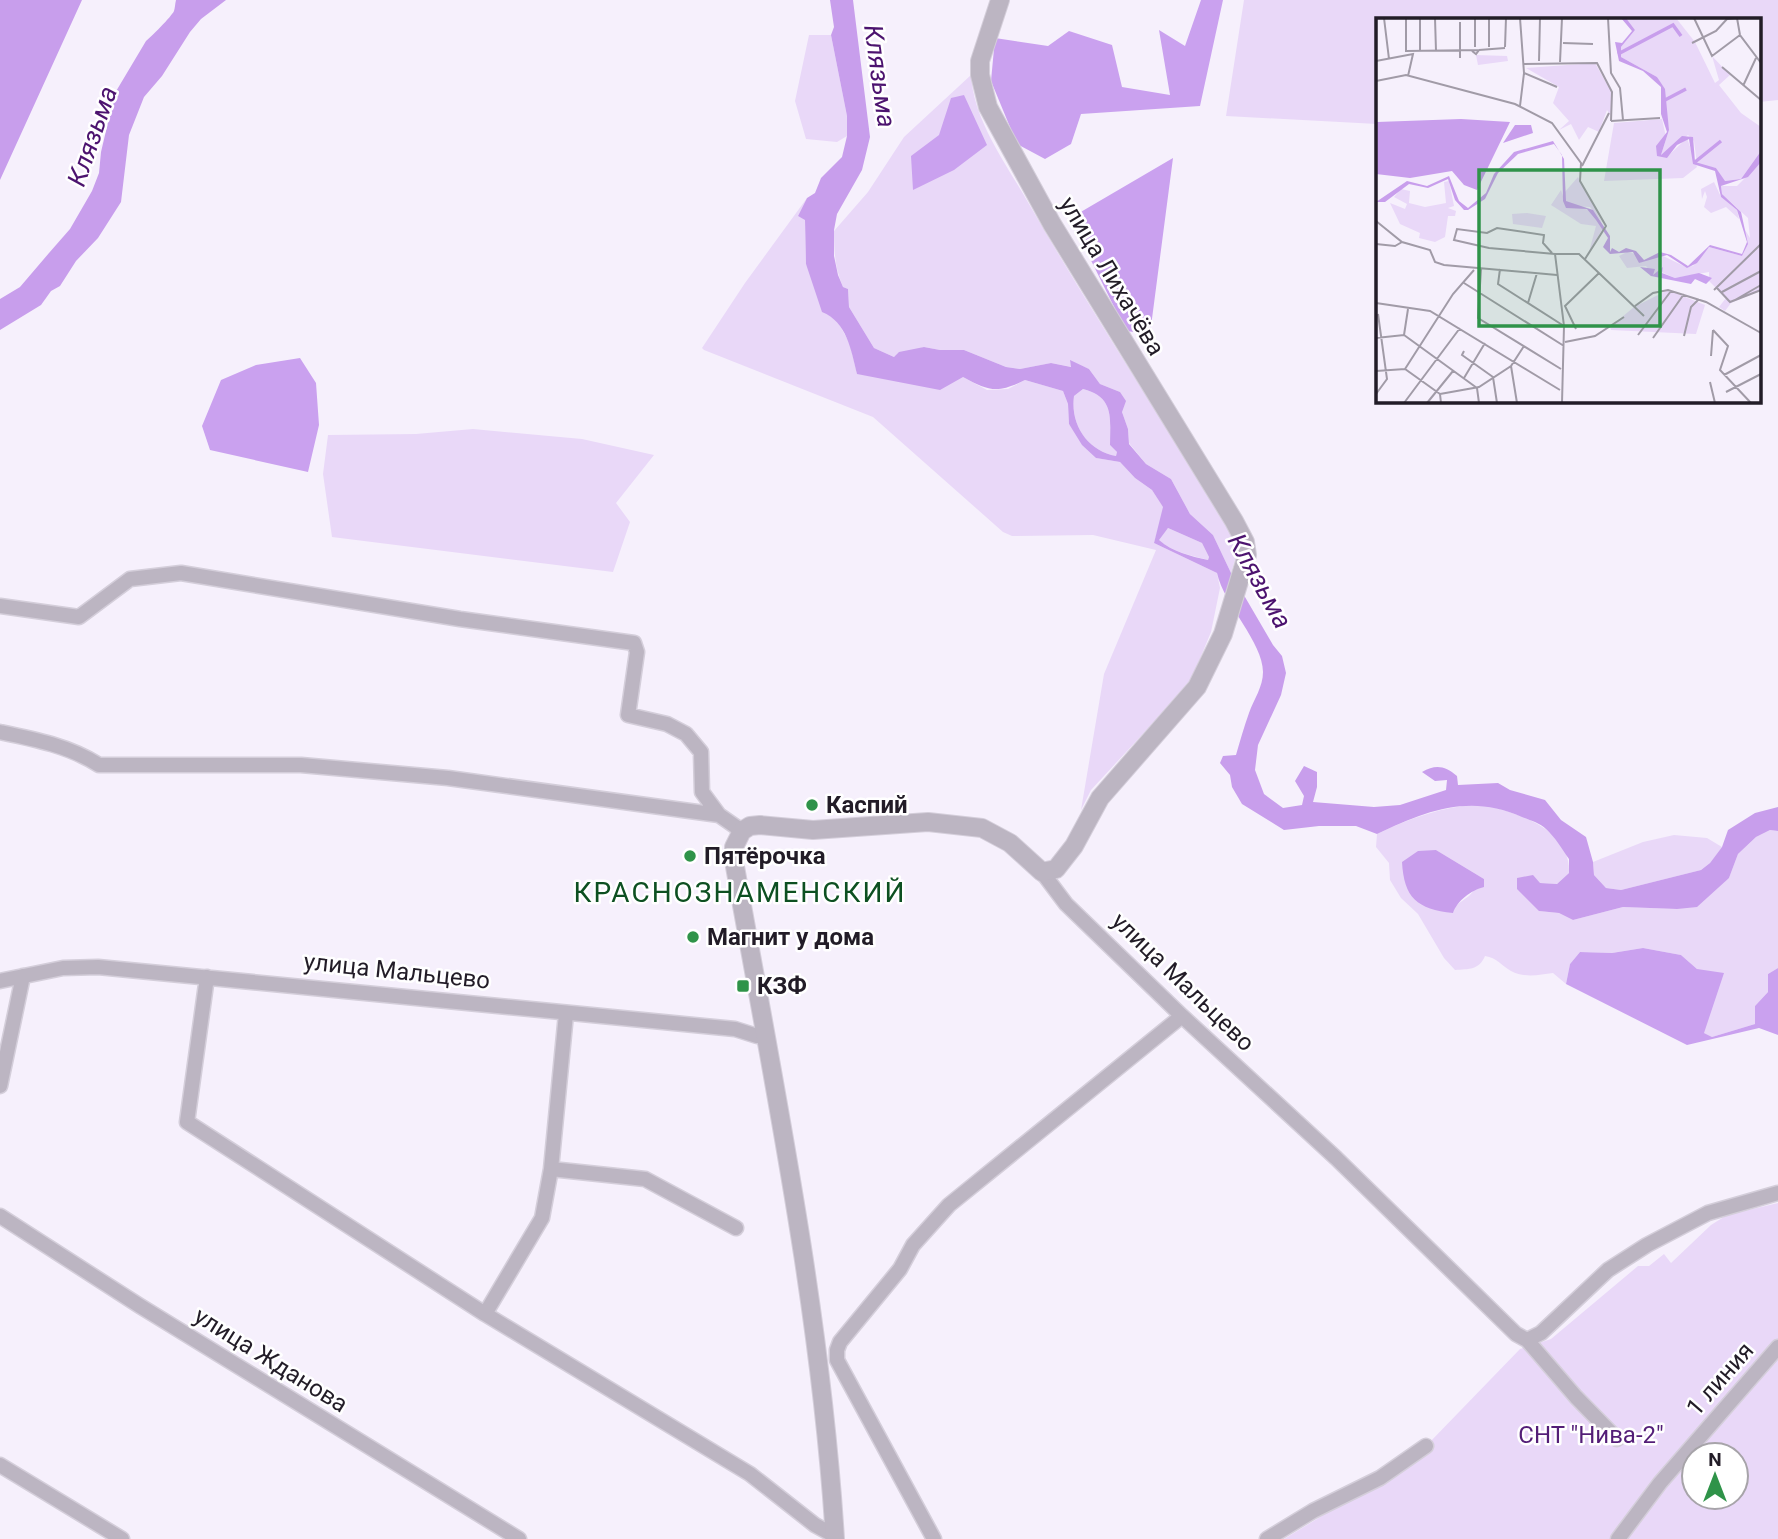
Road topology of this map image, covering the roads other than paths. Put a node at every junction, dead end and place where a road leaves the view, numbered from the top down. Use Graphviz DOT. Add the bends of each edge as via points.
graph roads {
  1 [pos="1000,0"];
  2 [pos="0,606"];
  3 [pos="0,732"];
  4 [pos="719,815"];
  5 [pos="742,831"];
  6 [pos="1042,872"];
  7 [pos="23,976"];
  8 [pos="207,977"];
  9 [pos="0,981"];
  10 [pos="566,1014"];
  11 [pos="1182,1016"];
  12 [pos="765,1036"];
  13 [pos="0,1086"];
  14 [pos="551,1169"];
  15 [pos="1778,1193"];
  16 [pos="0,1216"];
  17 [pos="736,1228"];
  18 [pos="485,1314"];
  19 [pos="1527,1340"];
  20 [pos="1778,1347"];
  21 [pos="818,1350"];
  22 [pos="837,1350"];
  23 [pos="1618,1439"];
  24 [pos="1426,1446"];
  25 [pos="0,1465"];
  26 [pos="835,1538"];
  27 [pos="122,1539"];
  28 [pos="519,1539"];
  29 [pos="934,1539"];
  30 [pos="1267,1539"];
  31 [pos="1618,1539"];
  1 -- 6 [label="street, улица Лихачёва" via="981,61 988,107 1052,224 1247,548 1246,565 1223,634 1198,687 1100,798 1056,869"];
  2 -- 4 [label="street" via="79,617 130,579 181,573 634,643 637,652 628,715 667,724 686,734 701,752 702,792"];
  3 -- 4 [label="street" via="80,753 99,765 313,766 448,778"];
  4 -- 5 [label="street"];
  5 -- 6 [label="street, улица Мальцево" via="760,825 813,830 928,822 982,828 1010,844"];
  5 -- 12 [label="street" via="734,847 734,861"];
  6 -- 11 [label="street, улица Мальцево" via="1066,904"];
  7 -- 8 [label="street, улица Мальцево" via="98,967"];
  7 -- 9 [label="street, улица Мальцево"];
  7 -- 13 [label="street"];
  8 -- 10 [label="street, улица Мальцево"];
  8 -- 18 [label="street" via="187,1122"];
  10 -- 12 [label="street, улица Мальцево" via="735,1029"];
  10 -- 14 [label="street"];
  11 -- 19 [label="street, улица Мальцево"];
  11 -- 22 [label="street" via="949,1205"];
  12 -- 21 [label="street"];
  14 -- 17 [label="street" via="645,1179"];
  14 -- 18 [label="street" via="542,1218"];
  15 -- 19 [label="street" via="1708,1213 1647,1245 1608,1270"];
  16 -- 28 [label="street, улица Жданова"];
  18 -- 26 [label="street" via="751,1474"];
  19 -- 23 [label="street, улица Мальцево"];
  20 -- 31 [label="street, 1 линия" via="1660,1483"];
  21 -- 22 [label="street"];
  21 -- 26 [label="street"];
  22 -- 29 [label="street" via="837,1360"];
  24 -- 30 [label="street" via="1380,1478"];
  25 -- 27 [label="street"];
}
